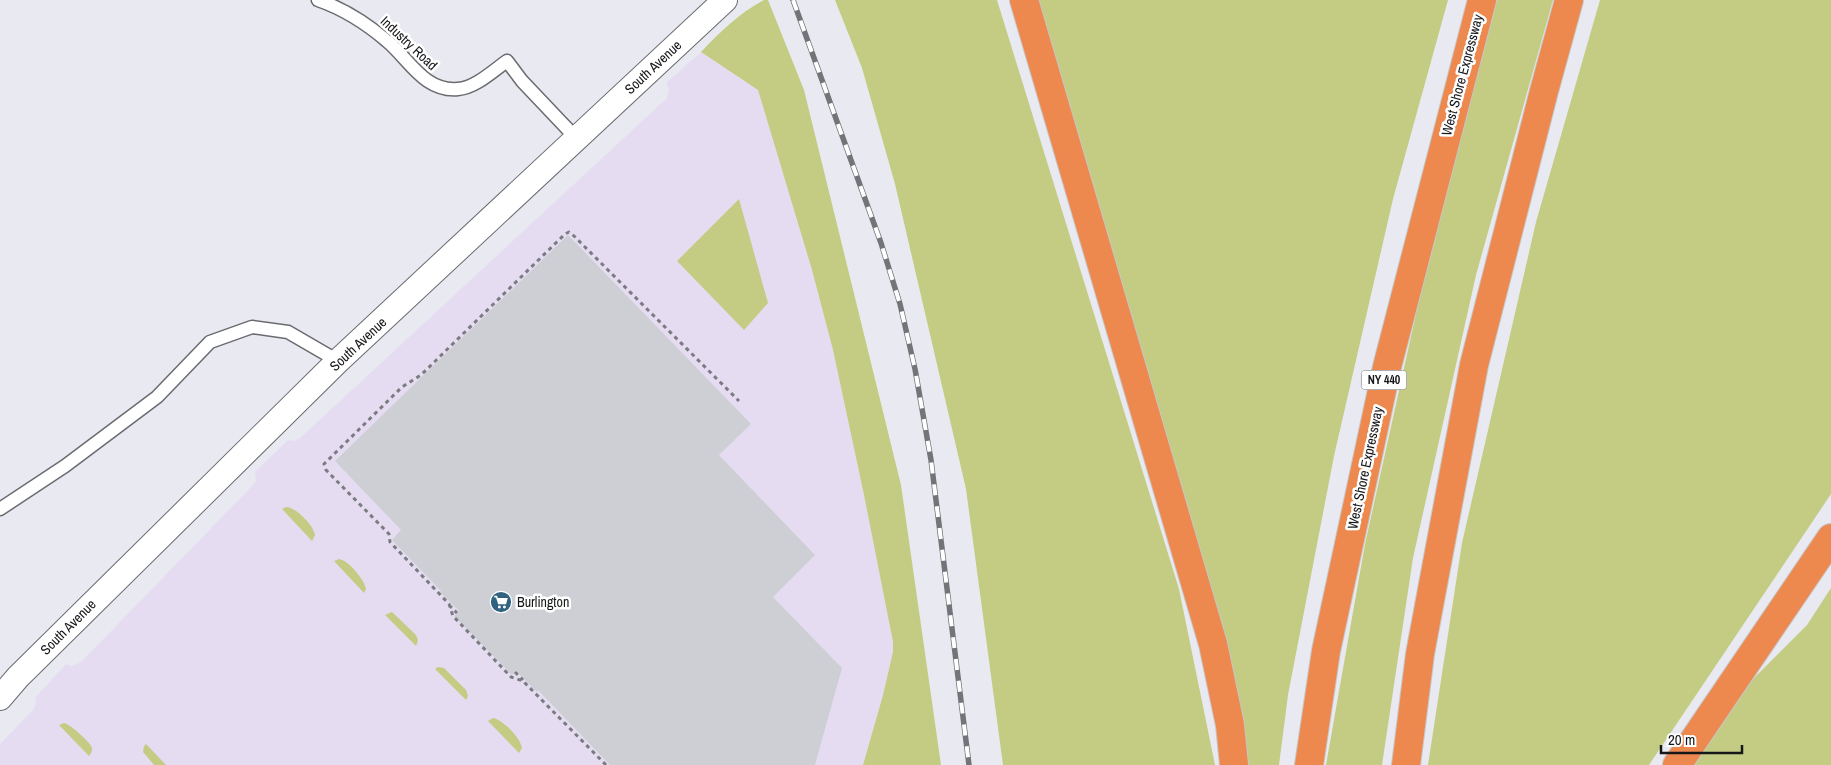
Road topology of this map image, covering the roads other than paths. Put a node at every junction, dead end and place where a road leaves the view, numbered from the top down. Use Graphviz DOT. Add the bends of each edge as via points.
graph roads {
  1 [pos="318,0"];
  2 [pos="725,0"];
  3 [pos="1024,0"];
  4 [pos="1482,0"];
  5 [pos="1569,0"];
  6 [pos="577,138"];
  7 [pos="338,361"];
  8 [pos="0,509"];
  9 [pos="1831,538"];
  10 [pos="0,698"];
  11 [pos="1234,765"];
  12 [pos="1310,765"];
  13 [pos="1406,765"];
  14 [pos="1677,765"];
  1 -- 6 [label="lane, Industry Road" via="363,21 390,42 426,81 440,87 458,89 476,83 507,61"];
  2 -- 6 [label="street, South Avenue"];
  3 -- 11 [label="highway" via="1211,635 1230,725"];
  4 -- 12 [label="highway, West Shore Expressway / NY 440" via="1387,366 1326,651"];
  5 -- 13 [label="highway" via="1474,365 1420,654"];
  6 -- 7 [label="street, South Avenue"];
  7 -- 8 [label="lane" via="288,332 252,327 210,342 157,397 65,466"];
  7 -- 10 [label="street, South Avenue" via="18,676"];
  9 -- 14 [label="highway"];
}
